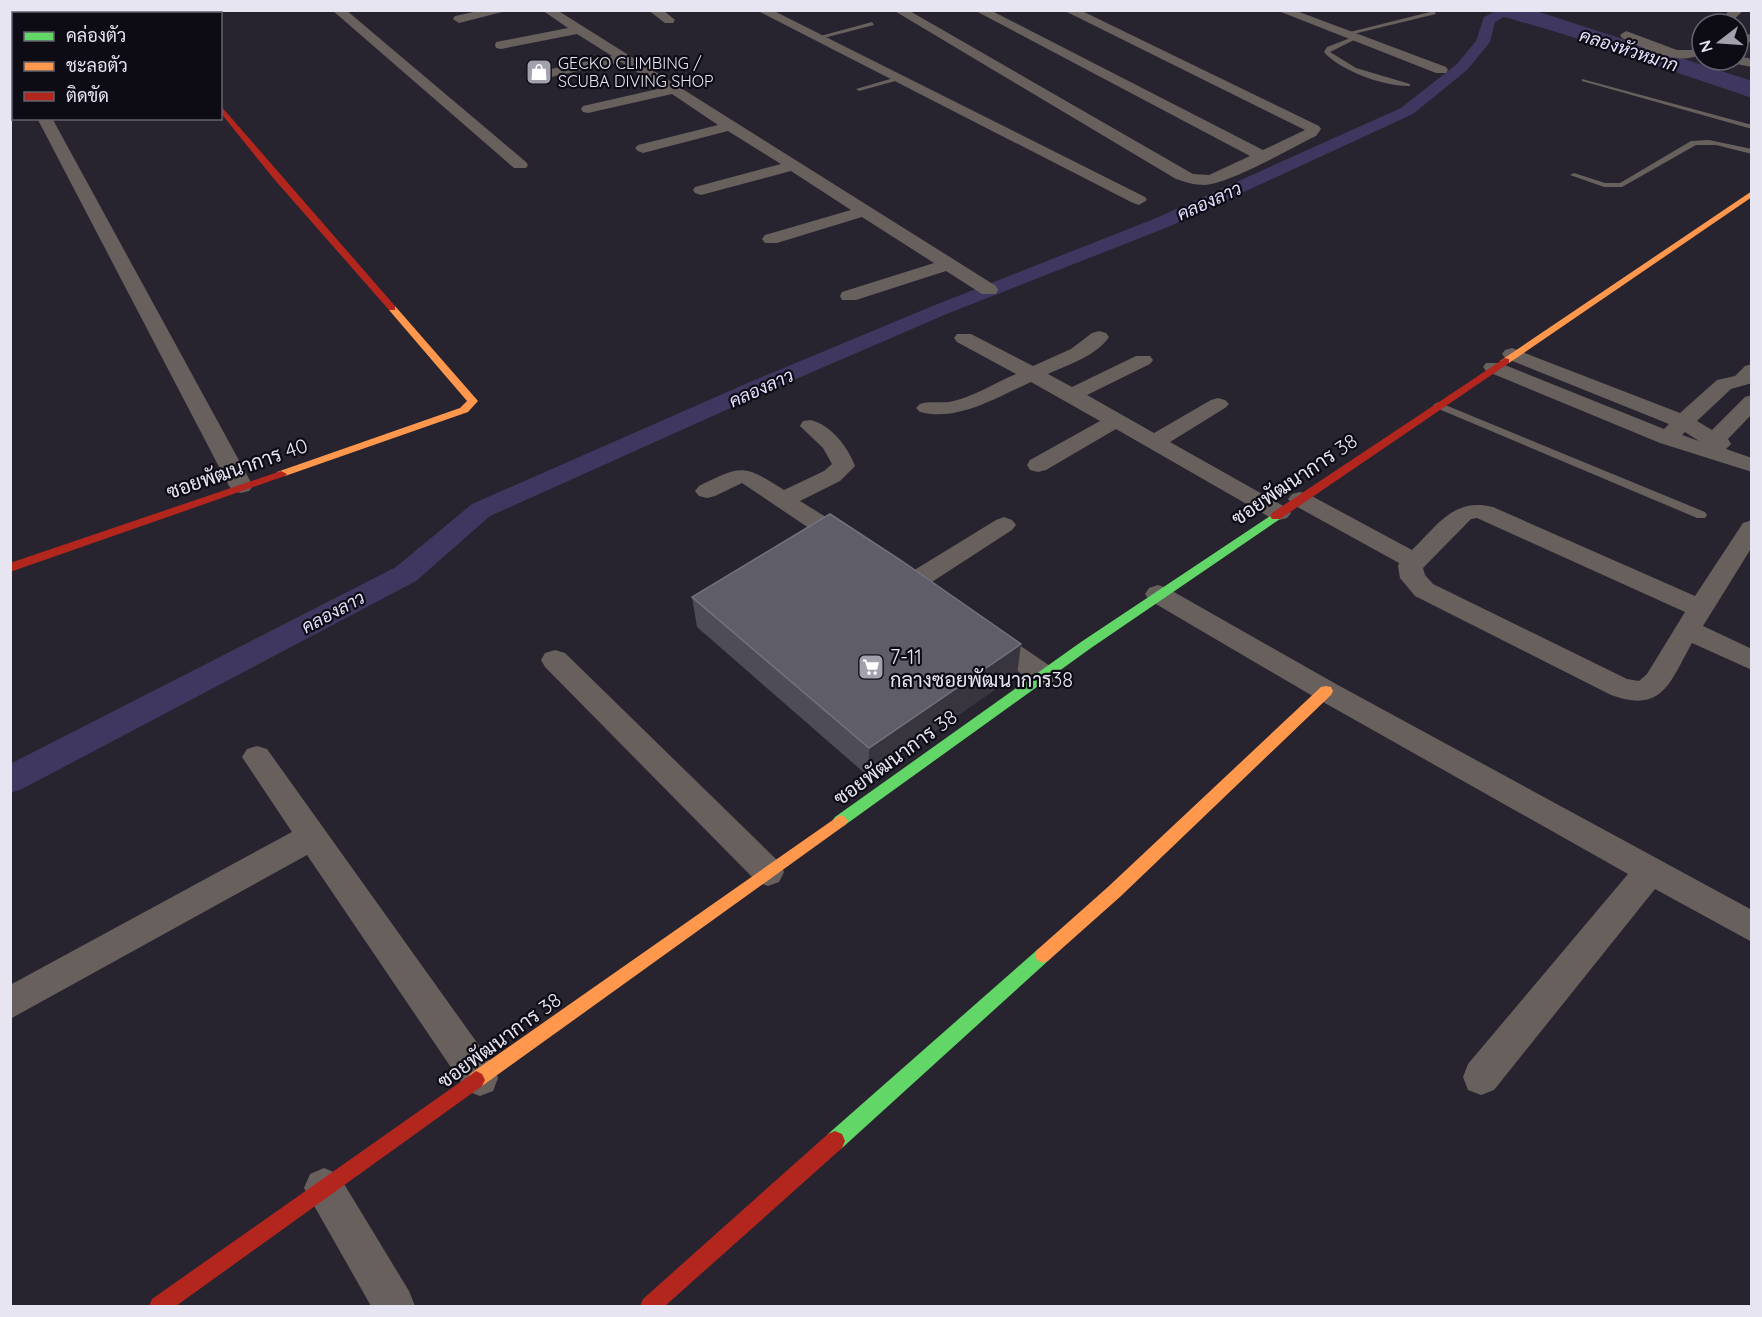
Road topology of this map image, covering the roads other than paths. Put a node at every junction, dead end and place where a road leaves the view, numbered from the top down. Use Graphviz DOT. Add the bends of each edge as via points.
graph roads {
  1 [pos="338,10"];
  2 [pos="504,10"];
  3 [pos="548,10"];
  4 [pos="654,10"];
  5 [pos="762,10"];
  6 [pos="899,10"];
  7 [pos="980,10"];
  8 [pos="1069,10"];
  9 [pos="1282,10"];
  10 [pos="1434,13"];
  11 [pos="459,19"];
  12 [pos="669,20"];
  13 [pos="872,24"];
  14 [pos="578,30"];
  15 [pos="1626,35"];
  16 [pos="1350,36"];
  17 [pos="816,38"];
  18 [pos="501,45"];
  19 [pos="1690,54"];
  20 [pos="622,58"];
  21 [pos="1441,70"];
  22 [pos="542,75"];
  23 [pos="897,78"];
  24 [pos="1584,80"];
  25 [pos="1408,85"];
  26 [pos="859,89"];
  27 [pos="673,90"];
  28 [pos="222,109"];
  29 [pos="588,109"];
  30 [pos="45,120"];
  31 [pos="730,126"];
  32 [pos="1752,127"];
  33 [pos="643,148"];
  34 [pos="1752,152"];
  35 [pos="1263,156"];
  36 [pos="520,165"];
  37 [pos="793,166"];
  38 [pos="1574,175"];
  39 [pos="701,190"];
  40 [pos="1752,192"];
  41 [pos="1139,200"];
  42 [pos="864,211"];
  43 [pos="771,239"];
  44 [pos="948,264"];
  45 [pos="989,290"];
  46 [pos="849,296"];
  47 [pos="1099,337"];
  48 [pos="964,338"];
  49 [pos="1512,354"];
  50 [pos="1143,360"];
  51 [pos="1493,367"];
  52 [pos="1042,379"];
  53 [pos="1744,384"];
  54 [pos="1071,395"];
  55 [pos="1752,401"];
  56 [pos="1218,404"];
  57 [pos="1438,405"];
  58 [pos="927,408"];
  59 [pos="1117,420"];
  60 [pos="967,421"];
  61 [pos="811,426"];
  62 [pos="1676,430"];
  63 [pos="1155,442"];
  64 [pos="1710,445"];
  65 [pos="1744,462"];
  66 [pos="1038,465"];
  67 [pos="241,486"];
  68 [pos="707,491"];
  69 [pos="1300,499"];
  70 [pos="783,500"];
  71 [pos="1279,513"];
  72 [pos="1701,515"];
  73 [pos="1004,525"];
  74 [pos="1751,528"];
  75 [pos="862,551"];
  76 [pos="1414,561"];
  77 [pos="1741,566"];
  78 [pos="10,568"];
  79 [pos="912,583"];
  80 [pos="1158,594"];
  81 [pos="1694,620"];
  82 [pos="968,622"];
  83 [pos="555,660"];
  84 [pos="1752,660"];
  85 [pos="1043,675"];
  86 [pos="1326,691"];
  87 [pos="257,757"];
  88 [pos="313,836"];
  89 [pos="1650,871"];
  90 [pos="768,872"];
  91 [pos="1752,927"];
  92 [pos="10,1002"];
  93 [pos="1481,1077"];
  94 [pos="480,1078"];
  95 [pos="324,1188"];
  96 [pos="159,1306"];
  97 [pos="394,1306"];
  98 [pos="650,1306"];
  1 -- 36 [label="street"];
  2 -- 11 [label="street"];
  3 -- 14 [label="street"];
  4 -- 12 [label="street"];
  5 -- 17 [label="street"];
  6 -- 35 [label="street" via="1182,176 1204,181"];
  7 -- 35 [label="street"];
  8 -- 35 [label="street" via="1314,129 1311,134"];
  9 -- 16 [label="street"];
  10 -- 16 [label="lane"];
  13 -- 17 [label="lane"];
  14 -- 18 [label="street"];
  14 -- 20 [label="street"];
  15 -- 19 [label="street" via="1671,53"];
  16 -- 21 [label="street"];
  16 -- 25 [label="lane" via="1329,48 1331,57"];
  17 -- 23 [label="street"];
  20 -- 22 [label="street"];
  20 -- 27 [label="street"];
  23 -- 26 [label="lane"];
  23 -- 41 [label="street"];
  24 -- 32 [label="lane"];
  27 -- 29 [label="street"];
  27 -- 31 [label="street"];
  28 -- 67 [label="street, ซอยพัฒนาการ 40" via="473,401 464,410"];
  30 -- 67 [label="street"];
  31 -- 33 [label="street"];
  31 -- 37 [label="street"];
  34 -- 38 [label="lane" via="1703,141 1622,185 1604,185"];
  37 -- 39 [label="street"];
  37 -- 42 [label="street"];
  40 -- 49 [label="street, ซอยพัฒนาการ 38"];
  42 -- 43 [label="street"];
  42 -- 44 [label="street"];
  44 -- 45 [label="street"];
  44 -- 46 [label="street"];
  47 -- 52 [label="street"];
  48 -- 52 [label="street"];
  49 -- 51 [label="street, ซอยพัฒนาการ 38"];
  49 -- 62 [label="street"];
  50 -- 54 [label="street"];
  51 -- 57 [label="street, ซอยพัฒนาการ 38"];
  51 -- 62 [label="street"];
  52 -- 54 [label="street"];
  52 -- 58 [label="street" via="957,406"];
  52 -- 60 [label="street"];
  53 -- 62 [label="street"];
  54 -- 59 [label="street"];
  55 -- 64 [label="street"];
  56 -- 63 [label="street"];
  57 -- 69 [label="street, ซอยพัฒนาการ 38"];
  57 -- 72 [label="lane"];
  59 -- 63 [label="street"];
  59 -- 66 [label="street"];
  61 -- 70 [label="street" via="840,454 844,466"];
  62 -- 64 [label="street"];
  63 -- 71 [label="street"];
  64 -- 65 [label="street"];
  67 -- 78 [label="street, ซอยพัฒนาการ 40"];
  68 -- 70 [label="street" via="738,476 748,477"];
  69 -- 71 [label="street, ซอยพัฒนาการ 38"];
  69 -- 76 [label="street"];
  70 -- 75 [label="street"];
  71 -- 80 [label="street, ซอยพัฒนาการ 38"];
  73 -- 79 [label="street"];
  74 -- 77 [label="street"];
  76 -- 81 [label="street" via="1463,514 1476,510"];
  76 -- 81 [label="street" via="1410,572 1424,590 1624,689 1649,688"];
  77 -- 81 [label="street"];
  80 -- 85 [label="street, ซอยพัฒนาการ 38"];
  80 -- 86 [label="street"];
  81 -- 84 [label="street"];
  82 -- 85 [label="street"];
  83 -- 90 [label="street"];
  85 -- 90 [label="street, ซอยพัฒนาการ 38"];
  86 -- 89 [label="street"];
  86 -- 98 [label="street" via="1114,891"];
  87 -- 88 [label="street"];
  88 -- 92 [label="street"];
  88 -- 94 [label="street"];
  89 -- 91 [label="street"];
  89 -- 93 [label="street"];
  90 -- 94 [label="street, ซอยพัฒนาการ 38"];
  94 -- 95 [label="street, ซอยพัฒนาการ 38"];
  95 -- 96 [label="street, ซอยพัฒนาการ 38"];
  95 -- 97 [label="street"];
}
